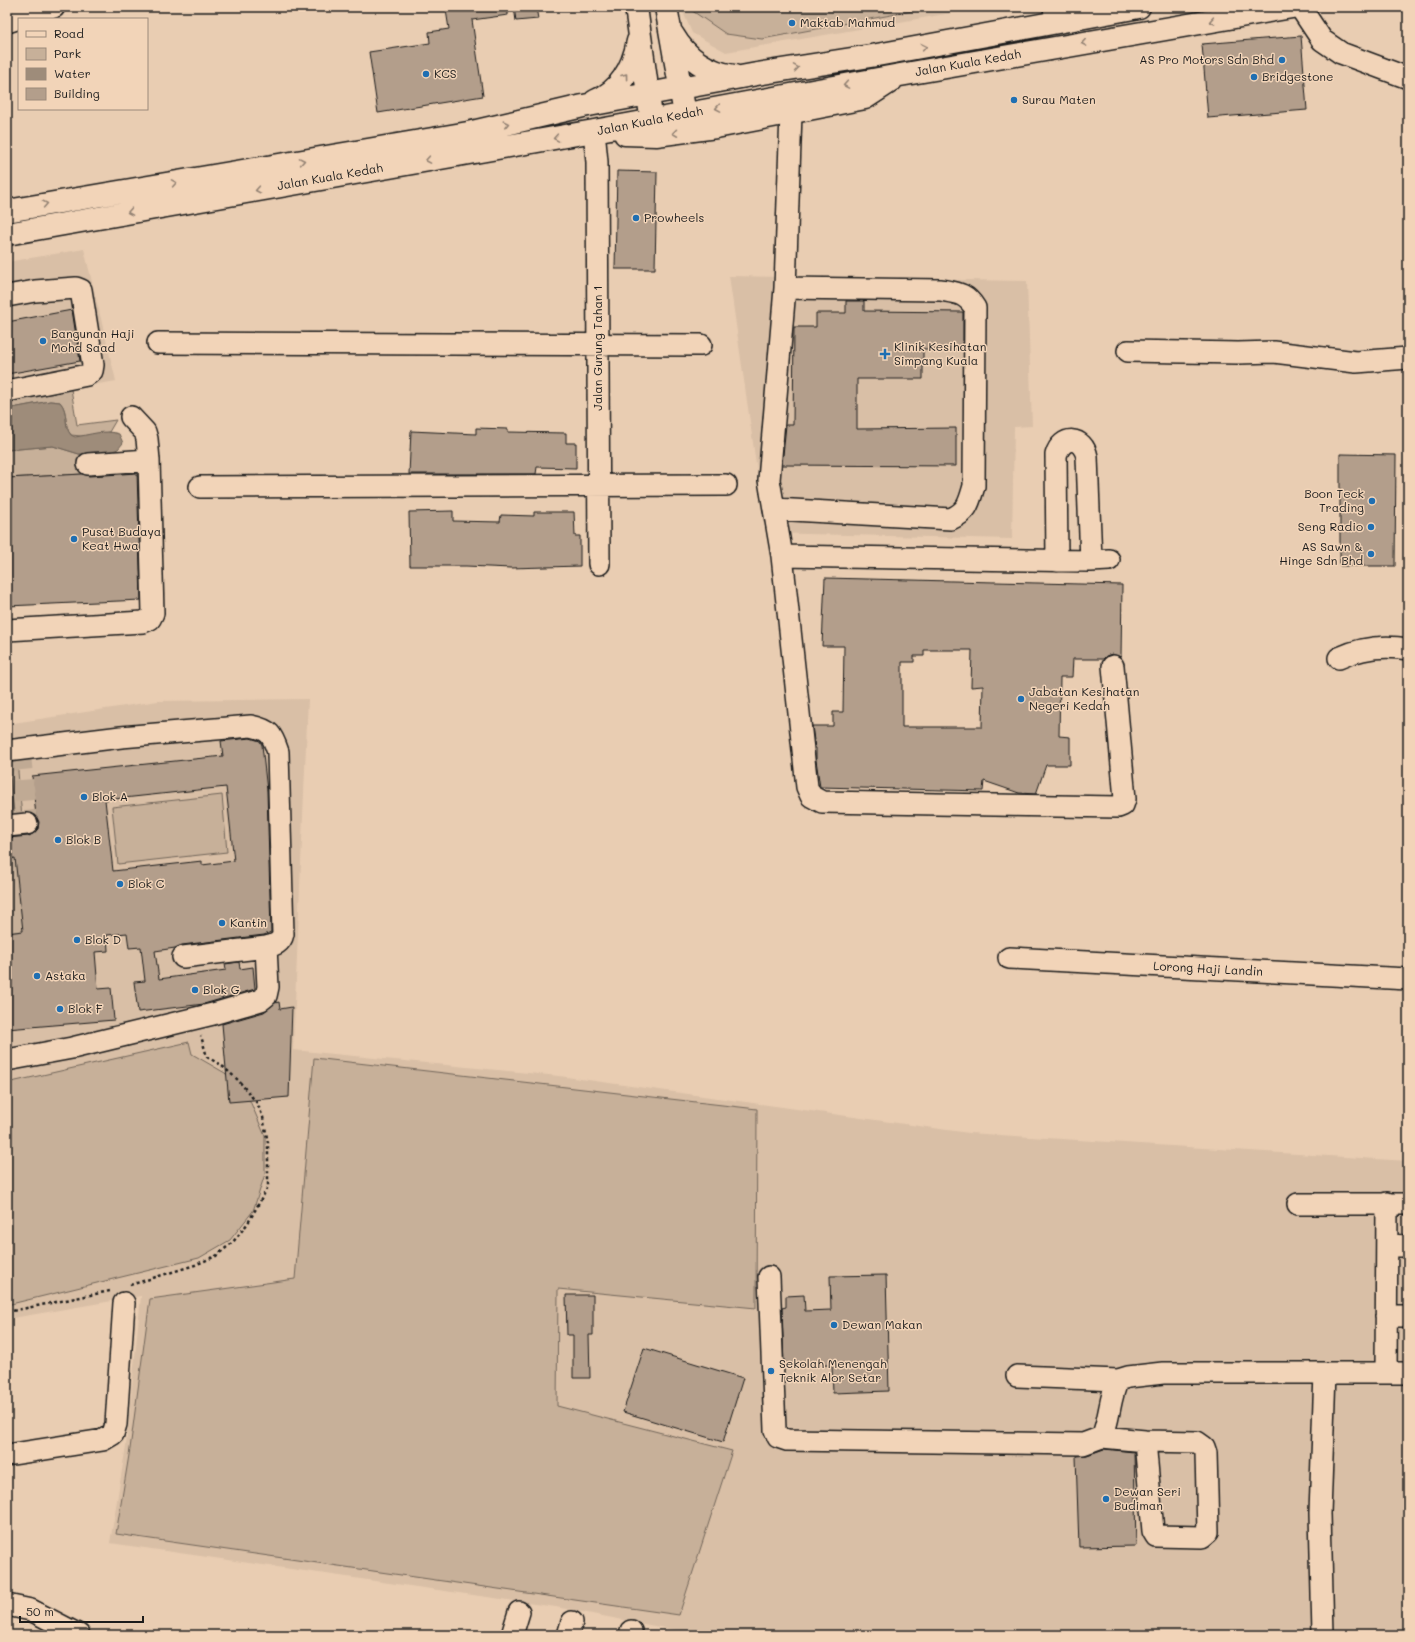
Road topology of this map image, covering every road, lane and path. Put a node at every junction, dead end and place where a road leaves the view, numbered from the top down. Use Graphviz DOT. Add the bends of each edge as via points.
graph roads {
  1 [pos="54,7"];
  2 [pos="636,7"];
  3 [pos="1139,7"];
  4 [pos="1292,7"];
  5 [pos="1300,7"];
  6 [pos="666,11"];
  7 [pos="1055,15"];
  8 [pos="18,18"];
  9 [pos="20,18"];
  10 [pos="7,22"];
  11 [pos="639,32"];
  12 [pos="900,75"];
  13 [pos="740,77"];
  14 [pos="1408,78"];
  15 [pos="681,88"];
  16 [pos="648,94"];
  17 [pos="583,106"];
  18 [pos="791,112"];
  19 [pos="685,114"];
  20 [pos="652,120"];
  21 [pos="594,131"];
  22 [pos="7,211"];
  23 [pos="7,234"];
  24 [pos="785,288"];
  25 [pos="7,296"];
  26 [pos="158,343"];
  27 [pos="598,345"];
  28 [pos="701,345"];
  29 [pos="1128,351"];
  30 [pos="1408,358"];
  31 [pos="7,391"];
  32 [pos="131,417"];
  33 [pos="149,460"];
  34 [pos="88,464"];
  35 [pos="726,485"];
  36 [pos="598,486"];
  37 [pos="200,487"];
  38 [pos="775,509"];
  39 [pos="782,556"];
  40 [pos="1057,561"];
  41 [pos="599,564"];
  42 [pos="7,630"];
  43 [pos="1408,648"];
  44 [pos="1339,658"];
  45 [pos="1112,666"];
  46 [pos="7,751"];
  47 [pos="266,947"];
  48 [pos="183,957"];
  49 [pos="1009,958"];
  50 [pos="1408,979"];
  51 [pos="188,1020"];
  52 [pos="7,1060"];
  53 [pos="1298,1204"];
  54 [pos="1387,1204"];
  55 [pos="1408,1204"];
  56 [pos="1387,1245"];
  57 [pos="1408,1246"];
  58 [pos="770,1277"];
  59 [pos="120,1294"];
  60 [pos="7,1312"];
  61 [pos="1386,1316"];
  62 [pos="1408,1316"];
  63 [pos="1325,1373"];
  64 [pos="1386,1373"];
  65 [pos="1408,1373"];
  66 [pos="1017,1376"];
  67 [pos="1118,1380"];
  68 [pos="1102,1437"];
  69 [pos="1145,1441"];
  70 [pos="7,1455"];
  71 [pos="7,1605"];
  72 [pos="519,1612"];
  73 [pos="79,1635"];
  74 [pos="512,1635"];
  75 [pos="1323,1635"];
  1 -- 9 [label="street"];
  2 -- 11 [label="main road"];
  3 -- 7 [label="main road, Jalan Kuala Kedah"];
  4 -- 12 [label="main road, Jalan Kuala Kedah, one-way"];
  5 -- 14 [label="street" via="1322,40 1341,53"];
  6 -- 13 [label="main road" via="671,31 680,47 692,59 706,69"];
  6 -- 15 [label="main road"];
  13 -- 7 [label="main road, Jalan Kuala Kedah, one-way" via="878,55"];
  8 -- 10 [label="street"];
  11 -- 16 [label="main road"];
  17 -- 11 [label="main road, one-way" via="601,99 617,87 629,71 636,52"];
  12 -- 18 [label="main road" via="865,98"];
  12 -- 19 [label="main road, Jalan Kuala Kedah, one-way"];
  13 -- 15 [label="main road, Jalan Kuala Kedah"];
  15 -- 16 [label="main road, Jalan Kuala Kedah"];
  15 -- 19 [label="main road"];
  16 -- 17 [label="main road, Jalan Kuala Kedah"];
  16 -- 20 [label="main road"];
  22 -- 17 [label="main road, Jalan Kuala Kedah, one-way" via="468,133"];
  18 -- 21 [label="main road, one-way" via="716,127 656,135"];
  18 -- 24 [label="street"];
  19 -- 20 [label="main road, Jalan Kuala Kedah"];
  20 -- 21 [label="main road, Jalan Kuala Kedah"];
  21 -- 23 [label="main road, Jalan Kuala Kedah, one-way"];
  21 -- 27 [label="street, Jalan Gunung Tahan 1"];
  24 -- 38 [label="street" via="769,480"];
  24 -- 38 [label="street" via="942,290 969,299 975,308 974,486 970,500 962,513 951,518"];
  25 -- 31 [label="street" via="76,288 81,290 93,366 92,372 87,375"];
  26 -- 27 [label="street"];
  27 -- 28 [label="street"];
  27 -- 36 [label="street, Jalan Gunung Tahan 1"];
  29 -- 30 [label="street" via="1274,352 1356,362"];
  32 -- 33 [label="street" via="145,432"];
  33 -- 34 [label="street"];
  33 -- 42 [label="street" via="153,613 150,619 143,622"];
  35 -- 36 [label="street"];
  36 -- 37 [label="street"];
  36 -- 41 [label="street, Jalan Gunung Tahan 1"];
  38 -- 39 [label="street"];
  39 -- 40 [label="street"];
  39 -- 45 [label="street" via="807,787 811,796 822,802 1118,807 1123,805 1125,799"];
  40 -- 40 [label="street" via="1056,455 1064,442 1072,440 1080,443 1087,457 1100,561"];
  43 -- 44 [label="street" via="1364,648"];
  46 -- 47 [label="street" via="231,727 251,726 265,729 274,738 278,752 284,934 276,945"];
  47 -- 48 [label="street"];
  47 -- 51 [label="street" via="266,996 261,1000"];
  49 -- 50 [label="street, Lorong Haji Landin"];
  51 -- 52 [label="street" via="72,1048"];
  51 -- 59 [label="path" via="199,1031 207,1057 238,1080 257,1103 268,1143 268,1187 248,1223 233,1242 216,1256"];
  53 -- 54 [label="street"];
  54 -- 55 [label="street"];
  54 -- 56 [label="street"];
  56 -- 57 [label="street"];
  56 -- 61 [label="street"];
  58 -- 68 [label="street" via="775,1430 778,1437 795,1440 1083,1444"];
  59 -- 60 [label="path"];
  59 -- 70 [label="street" via="116,1424 113,1434 103,1440"];
  61 -- 62 [label="street"];
  61 -- 64 [label="street"];
  63 -- 64 [label="street"];
  63 -- 67 [label="street" via="1162,1373"];
  63 -- 75 [label="street" via="1320,1513"];
  64 -- 65 [label="street"];
  66 -- 67 [label="street"];
  67 -- 68 [label="street" via="1113,1389"];
  68 -- 69 [label="street"];
  69 -- 69 [label="street" via="1197,1442 1204,1447 1208,1532 1206,1535 1156,1536 1153,1531"];
  71 -- 73 [label="street" via="31,1610"];
  72 -- 74 [label="street"];
}
